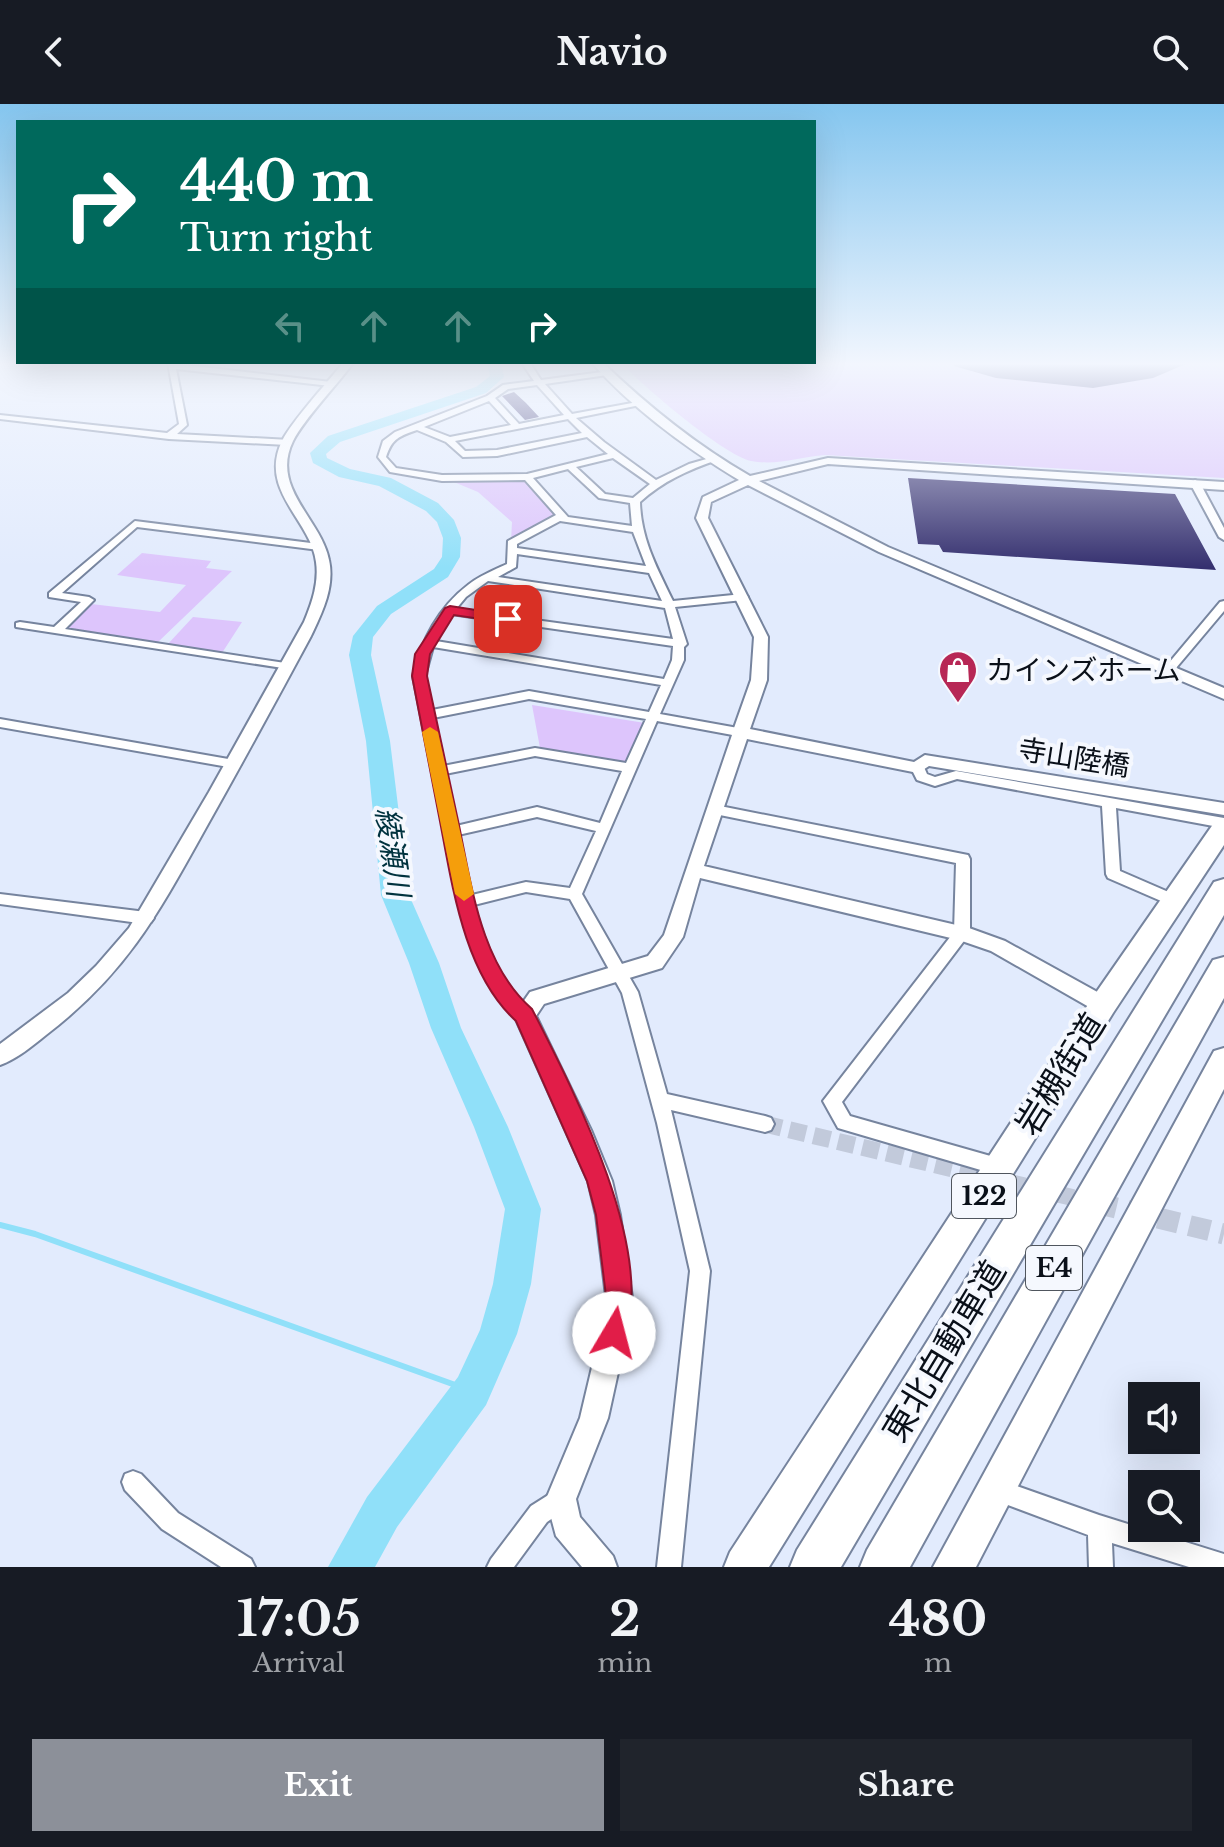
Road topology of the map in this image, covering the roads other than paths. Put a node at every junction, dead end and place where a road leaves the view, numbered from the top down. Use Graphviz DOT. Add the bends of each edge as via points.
graph roads {
  1 [pos="127,431"];
  2 [pos="175,431"];
  3 [pos="295,431"];
  4 [pos="406,431"];
  5 [pos="428,431"];
  6 [pos="495,431"];
  7 [pos="585,431"];
  8 [pos="678,431"];
  9 [pos="688,431"];
  10 [pos="588,434"];
  11 [pos="169,436"];
  12 [pos="449,440"];
  13 [pos="287,442"];
  14 [pos="614,455"];
  15 [pos="714,458"];
  16 [pos="570,466"];
  17 [pos="527,477"];
  18 [pos="757,479"];
  19 [pos="655,483"];
  20 [pos="1195,483"];
  21 [pos="1224,486"];
  22 [pos="635,501"];
  23 [pos="562,516"];
  24 [pos="634,529"];
  25 [pos="1224,537"];
  26 [pos="319,547"];
  27 [pos="512,550"];
  28 [pos="653,570"];
  29 [pos="486,578"];
  30 [pos="743,597"];
  31 [pos="1224,604"];
  32 [pos="668,605"];
  33 [pos="450,611"];
  34 [pos="20,625"];
  35 [pos="56,631"];
  36 [pos="429,643"];
  37 [pos="681,644"];
  38 [pos="1172,666"];
  39 [pos="285,667"];
  40 [pos="668,683"];
  41 [pos="1224,691"];
  42 [pos="427,715"];
  43 [pos="654,717"];
  44 [pos="0,723"];
  45 [pos="738,732"];
  46 [pos="234,764"];
  47 [pos="628,768"];
  48 [pos="918,768"];
  49 [pos="437,771"];
  50 [pos="1109,802"];
  51 [pos="1224,809"];
  52 [pos="715,810"];
  53 [pos="1224,824"];
  54 [pos="602,828"];
  55 [pos="451,832"];
  56 [pos="693,870"];
  57 [pos="1224,890"];
  58 [pos="575,894"];
  59 [pos="0,899"];
  60 [pos="1175,901"];
  61 [pos="466,902"];
  62 [pos="146,918"];
  63 [pos="962,933"];
  64 [pos="1224,969"];
  65 [pos="620,970"];
  66 [pos="1103,1005"];
  67 [pos="525,1015"];
  68 [pos="0,1056"];
  69 [pos="1224,1060"];
  70 [pos="660,1100"];
  71 [pos="765,1124"];
  72 [pos="1002,1168"];
  73 [pos="133,1482"];
  74 [pos="996,1490"];
  75 [pos="561,1499"];
  76 [pos="1099,1527"];
  77 [pos="1224,1566"];
  78 [pos="243,1567"];
  79 [pos="499,1567"];
  80 [pos="602,1567"];
  81 [pos="669,1567"];
  82 [pos="745,1567"];
  83 [pos="814,1567"];
  84 [pos="884,1567"];
  85 [pos="954,1567"];
  86 [pos="1101,1567"];
  1 -- 11 [label="street"];
  2 -- 11 [label="street"];
  3 -- 13 [label="street"];
  4 -- 17 [label="street" via="386,443 382,457 393,470 442,478"];
  5 -- 12 [label="street"];
  6 -- 12 [label="street"];
  7 -- 10 [label="street"];
  8 -- 15 [label="street"];
  9 -- 18 [label="street"];
  10 -- 12 [label="street" via="497,453 463,454"];
  10 -- 14 [label="street"];
  11 -- 13 [label="street"];
  13 -- 26 [label="street" via="283,484"];
  14 -- 16 [label="street"];
  14 -- 19 [label="street"];
  15 -- 18 [label="street"];
  15 -- 19 [label="street"];
  16 -- 17 [label="street"];
  16 -- 22 [label="street" via="602,496"];
  17 -- 23 [label="street"];
  18 -- 20 [label="street" via="828,461"];
  18 -- 30 [label="street" via="707,500 702,518"];
  18 -- 38 [label="street" via="903,551"];
  18 -- 41 [label="street" via="895,555"];
  19 -- 22 [label="street"];
  20 -- 21 [label="street"];
  20 -- 25 [label="street"];
  22 -- 24 [label="street"];
  23 -- 24 [label="street"];
  23 -- 27 [label="street" via="512,543"];
  24 -- 28 [label="street"];
  26 -- 35 [label="street" via="135,524 53,595 89,600"];
  26 -- 39 [label="street" via="324,575 314,614"];
  27 -- 28 [label="street"];
  27 -- 29 [label="street" via="512,565"];
  28 -- 32 [label="street"];
  29 -- 32 [label="street"];
  29 -- 33 [label="street" via="469,586"];
  30 -- 32 [label="street"];
  30 -- 45 [label="street" via="761,637 759,680"];
  31 -- 38 [label="street"];
  32 -- 37 [label="street"];
  33 -- 36 [label="street"];
  33 -- 37 [label="street"];
  34 -- 35 [label="street"];
  35 -- 39 [label="street"];
  36 -- 40 [label="street"];
  36 -- 42 [label="street" via="419,676"];
  37 -- 40 [label="street"];
  38 -- 41 [label="street"];
  39 -- 46 [label="street"];
  40 -- 43 [label="street"];
  42 -- 43 [label="street" via="529,695"];
  42 -- 49 [label="street"];
  43 -- 45 [label="street"];
  43 -- 47 [label="street"];
  44 -- 46 [label="street"];
  45 -- 48 [label="street"];
  45 -- 52 [label="street"];
  46 -- 62 [label="street"];
  47 -- 49 [label="street" via="535,752"];
  47 -- 54 [label="street"];
  48 -- 50 [label="street" via="922,777 935,782 956,775"];
  48 -- 51 [label="street, 寺山陸橋" via="925,760"];
  49 -- 55 [label="street"];
  50 -- 53 [label="street"];
  50 -- 60 [label="street" via="1113,874"];
  52 -- 56 [label="street"];
  52 -- 63 [label="street" via="963,859"];
  53 -- 60 [label="highway, 岩槻街道 / 122"];
  54 -- 55 [label="street" via="537,812"];
  54 -- 58 [label="street"];
  55 -- 61 [label="street"];
  56 -- 63 [label="street"];
  56 -- 65 [label="street" via="673,937 655,962"];
  57 -- 83 [label="highway, 東北自動車道 / E4"];
  58 -- 61 [label="street" via="526,887"];
  58 -- 65 [label="street"];
  59 -- 62 [label="street"];
  60 -- 66 [label="highway, 岩槻街道 / 122"];
  61 -- 67 [label="street" via="482,954"];
  62 -- 68 [label="street" via="85,989"];
  63 -- 66 [label="street" via="998,946"];
  63 -- 72 [label="street" via="832,1101 844,1122"];
  64 -- 84 [label="highway, 東北自動車道 / E4"];
  65 -- 67 [label="street" via="537,998"];
  65 -- 70 [label="street"];
  66 -- 72 [label="highway, 岩槻街道 / 122"];
  67 -- 75 [label="street" via="600,1181 620,1304 594,1418"];
  69 -- 74 [label="highway"];
  70 -- 71 [label="street"];
  70 -- 81 [label="street" via="700,1271"];
  72 -- 82 [label="highway, 岩槻街道 / 122"];
  73 -- 78 [label="street" via="170,1521"];
  74 -- 76 [label="street"];
  74 -- 85 [label="highway"];
  75 -- 79 [label="street" via="539,1514"];
  75 -- 80 [label="street" via="567,1525"];
  76 -- 77 [label="street"];
  76 -- 86 [label="street"];
}
